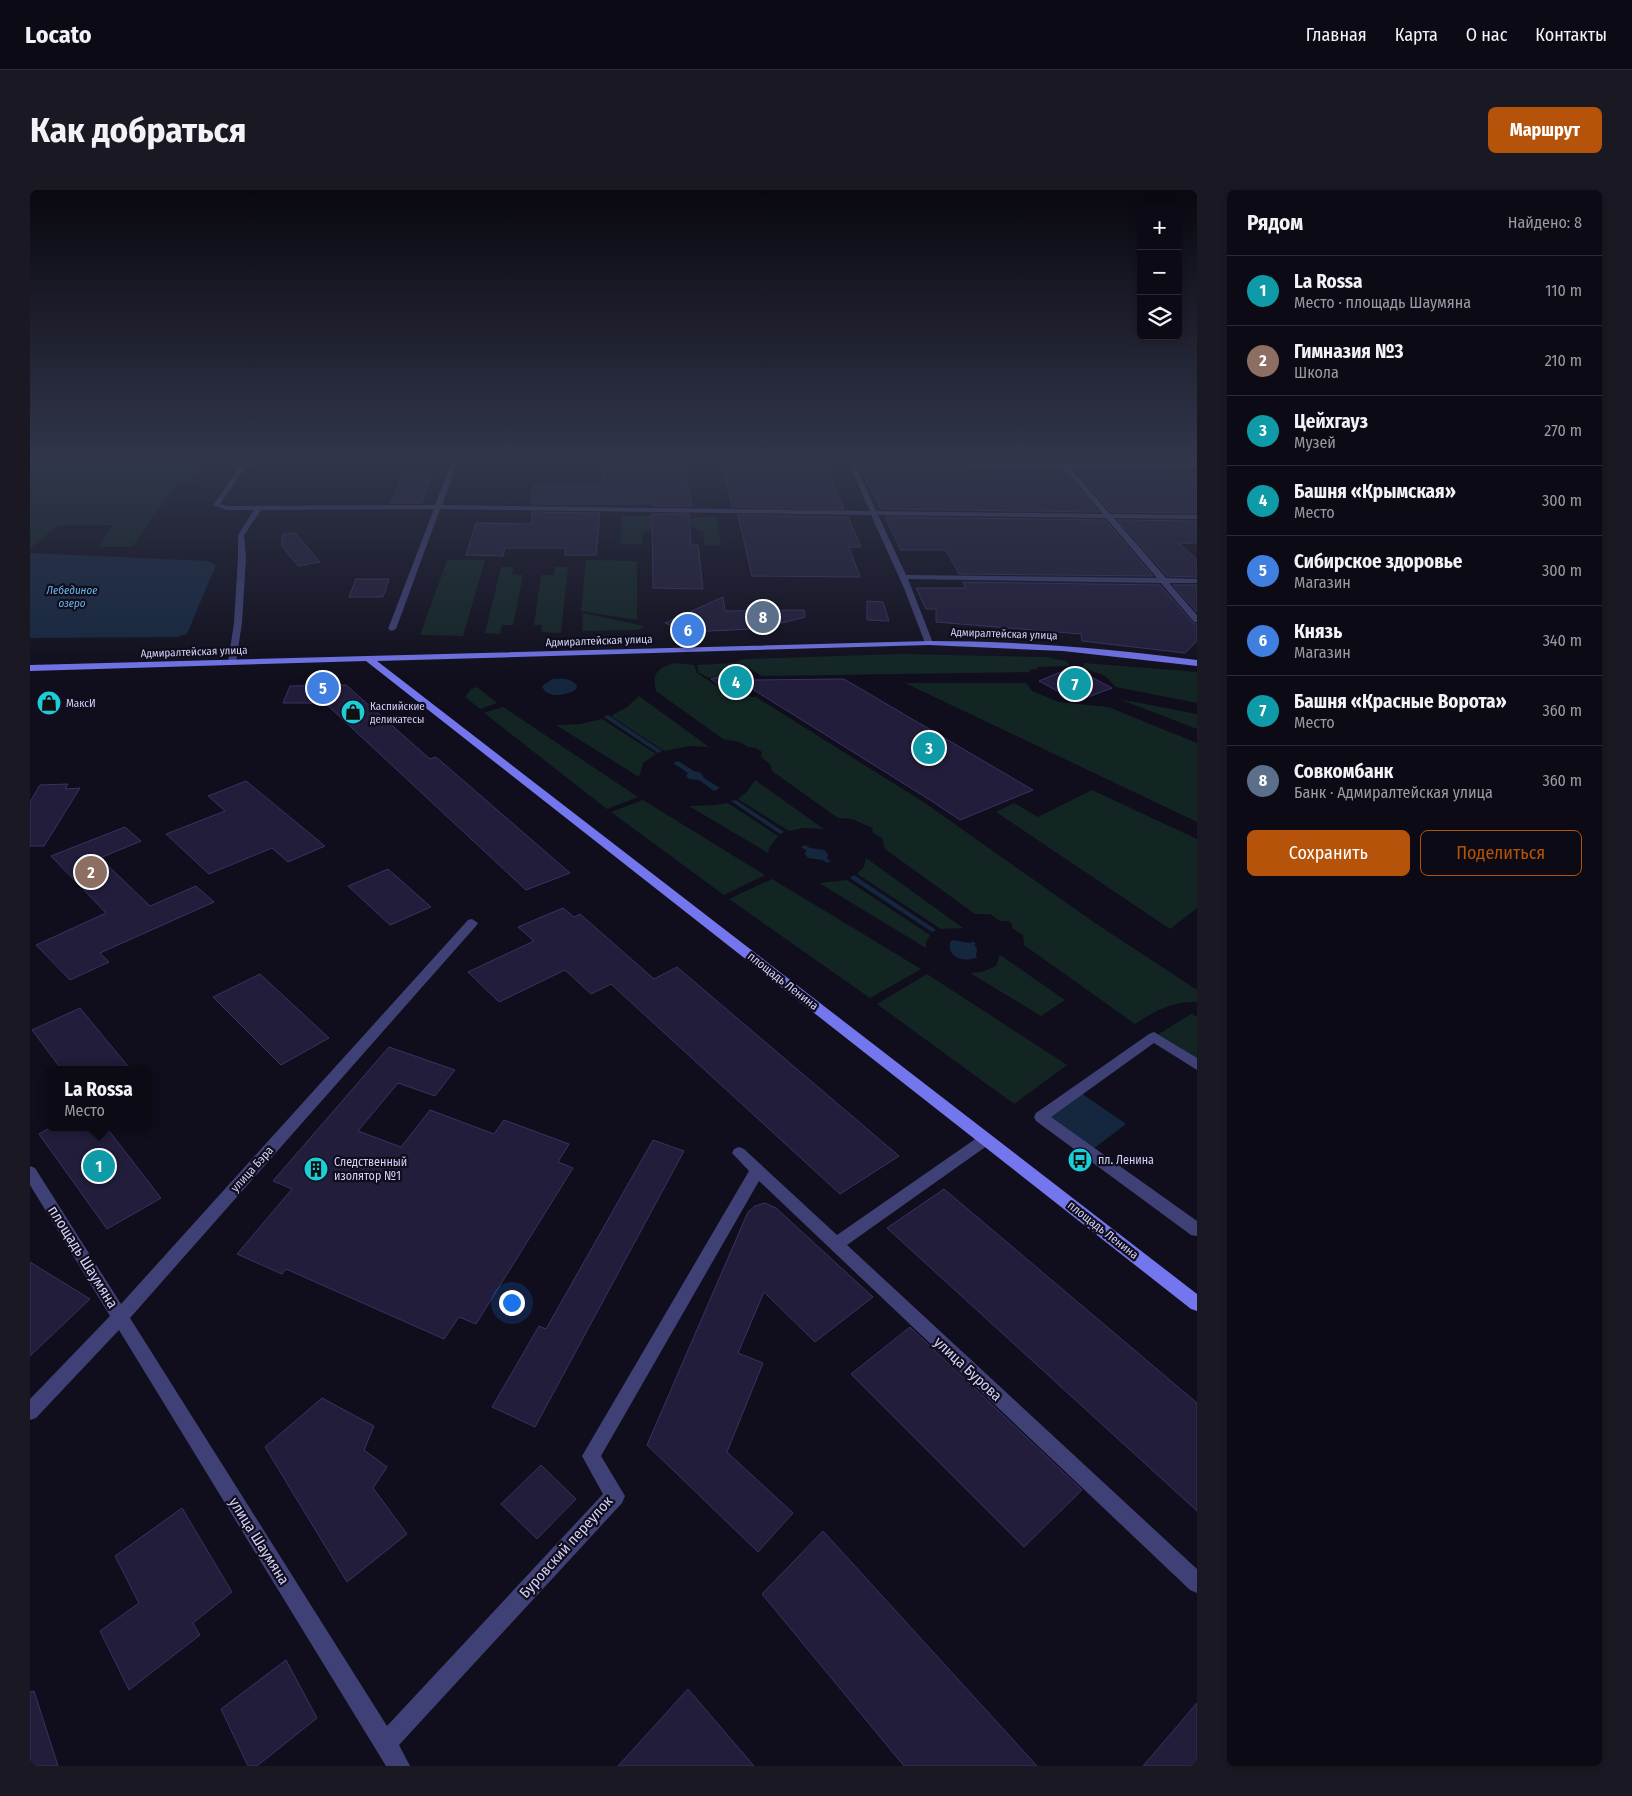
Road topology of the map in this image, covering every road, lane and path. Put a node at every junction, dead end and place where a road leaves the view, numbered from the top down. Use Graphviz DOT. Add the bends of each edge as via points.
graph roads {
  1 [pos="243,532"];
  2 [pos="429,532"];
  3 [pos="883,532"];
  4 [pos="1122,532"];
  5 [pos="902,577"];
  6 [pos="1164,581"];
  7 [pos="1197,581"];
  8 [pos="1197,620"];
  9 [pos="392,629"];
  10 [pos="929,643"];
  11 [pos="369,659"];
  12 [pos="232,662"];
  13 [pos="1197,662"];
  14 [pos="30,668"];
  15 [pos="472,924"];
  16 [pos="1197,1065"];
  17 [pos="986,1139"];
  18 [pos="739,1154"];
  19 [pos="757,1170"];
  20 [pos="30,1172"];
  21 [pos="1197,1230"];
  22 [pos="836,1244"];
  23 [pos="1197,1304"];
  24 [pos="120,1316"];
  25 [pos="30,1412"];
  26 [pos="1197,1583"];
  27 [pos="385,1744"];
  28 [pos="399,1766"];
  1 -- 12 [label="street" via="238,624"];
  2 -- 9 [label="street"];
  3 -- 5 [label="street"];
  4 -- 6 [label="street"];
  5 -- 6 [label="street"];
  5 -- 10 [label="street"];
  6 -- 7 [label="street"];
  6 -- 8 [label="street"];
  10 -- 11 [label="main road, Адмиралтейская улица"];
  10 -- 13 [label="main road, Адмиралтейская улица" via="1061,648"];
  11 -- 12 [label="main road, Адмиралтейская улица"];
  11 -- 17 [label="main road, площадь Ленина"];
  12 -- 14 [label="main road, Адмиралтейская улица"];
  15 -- 24 [label="street, улица Бэра"];
  16 -- 21 [label="street" via="1154,1038 1041,1117"];
  17 -- 22 [label="street"];
  17 -- 23 [label="main road, площадь Ленина"];
  18 -- 19 [label="street, улица Бурова"];
  19 -- 22 [label="street, улица Бурова"];
  19 -- 27 [label="street, Буровский переулок" via="591,1456 616,1496"];
  20 -- 24 [label="street, площадь Шаумяна"];
  22 -- 26 [label="street, улица Бурова"];
  24 -- 25 [label="street, улица Бэра"];
  24 -- 27 [label="street, улица Шаумяна"];
  27 -- 28 [label="street, улица Шаумяна"];
}
